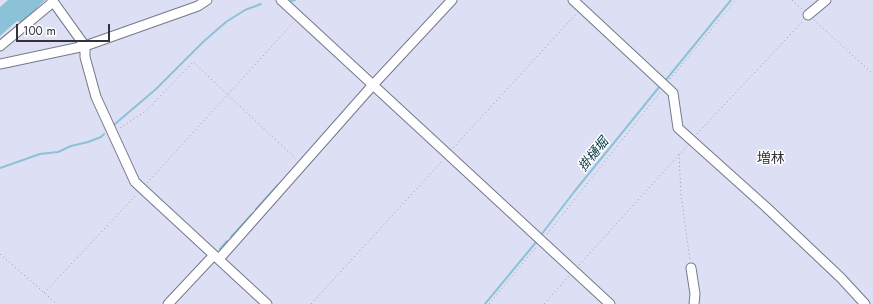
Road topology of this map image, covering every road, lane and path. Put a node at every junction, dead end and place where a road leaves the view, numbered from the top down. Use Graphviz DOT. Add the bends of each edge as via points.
graph roads {
  1 [pos="207,0"];
  2 [pos="281,0"];
  3 [pos="452,0"];
  4 [pos="573,0"];
  5 [pos="736,0"];
  6 [pos="792,0"];
  7 [pos="826,0"];
  8 [pos="53,1"];
  9 [pos="808,15"];
  10 [pos="299,16"];
  11 [pos="0,46"];
  12 [pos="86,46"];
  13 [pos="0,64"];
  14 [pos="873,74"];
  15 [pos="664,84"];
  16 [pos="372,86"];
  17 [pos="228,95"];
  18 [pos="113,133"];
  19 [pos="691,141"];
  20 [pos="679,154"];
  21 [pos="302,165"];
  22 [pos="142,188"];
  23 [pos="540,239"];
  24 [pos="0,254"];
  25 [pos="216,257"];
  26 [pos="692,268"];
  27 [pos="574,271"];
  28 [pos="44,292"];
  29 [pos="57,304"];
  30 [pos="168,304"];
  31 [pos="267,304"];
  32 [pos="489,304"];
  33 [pos="544,304"];
  34 [pos="610,304"];
  35 [pos="694,304"];
  36 [pos="865,304"];
  1 -- 12 [label="street" via="198,6"];
  2 -- 10 [label="street"];
  3 -- 16 [label="street"];
  4 -- 15 [label="street"];
  5 -- 15 [label="path"];
  6 -- 9 [label="path"];
  7 -- 9 [label="street"];
  8 -- 11 [label="street"];
  8 -- 12 [label="street"];
  9 -- 14 [label="path"];
  9 -- 19 [label="path"];
  10 -- 16 [label="street"];
  10 -- 17 [label="path"];
  12 -- 13 [label="street"];
  12 -- 18 [label="street" via="85,57 96,97"];
  15 -- 19 [label="street" via="673,93 678,128"];
  15 -- 23 [label="path"];
  16 -- 21 [label="street"];
  16 -- 23 [label="street"];
  17 -- 18 [label="path" via="192,62 146,111"];
  17 -- 21 [label="path"];
  17 -- 22 [label="path"];
  18 -- 22 [label="street" via="135,182"];
  19 -- 20 [label="path"];
  19 -- 36 [label="street" via="771,212"];
  20 -- 26 [label="path" via="681,195"];
  20 -- 27 [label="path"];
  21 -- 25 [label="street"];
  22 -- 25 [label="street"];
  22 -- 28 [label="path"];
  23 -- 27 [label="street"];
  23 -- 32 [label="path"];
  24 -- 28 [label="path"];
  25 -- 30 [label="street"];
  25 -- 31 [label="street"];
  26 -- 35 [label="street"];
  27 -- 33 [label="path"];
  27 -- 34 [label="street"];
  28 -- 29 [label="path"];
}
